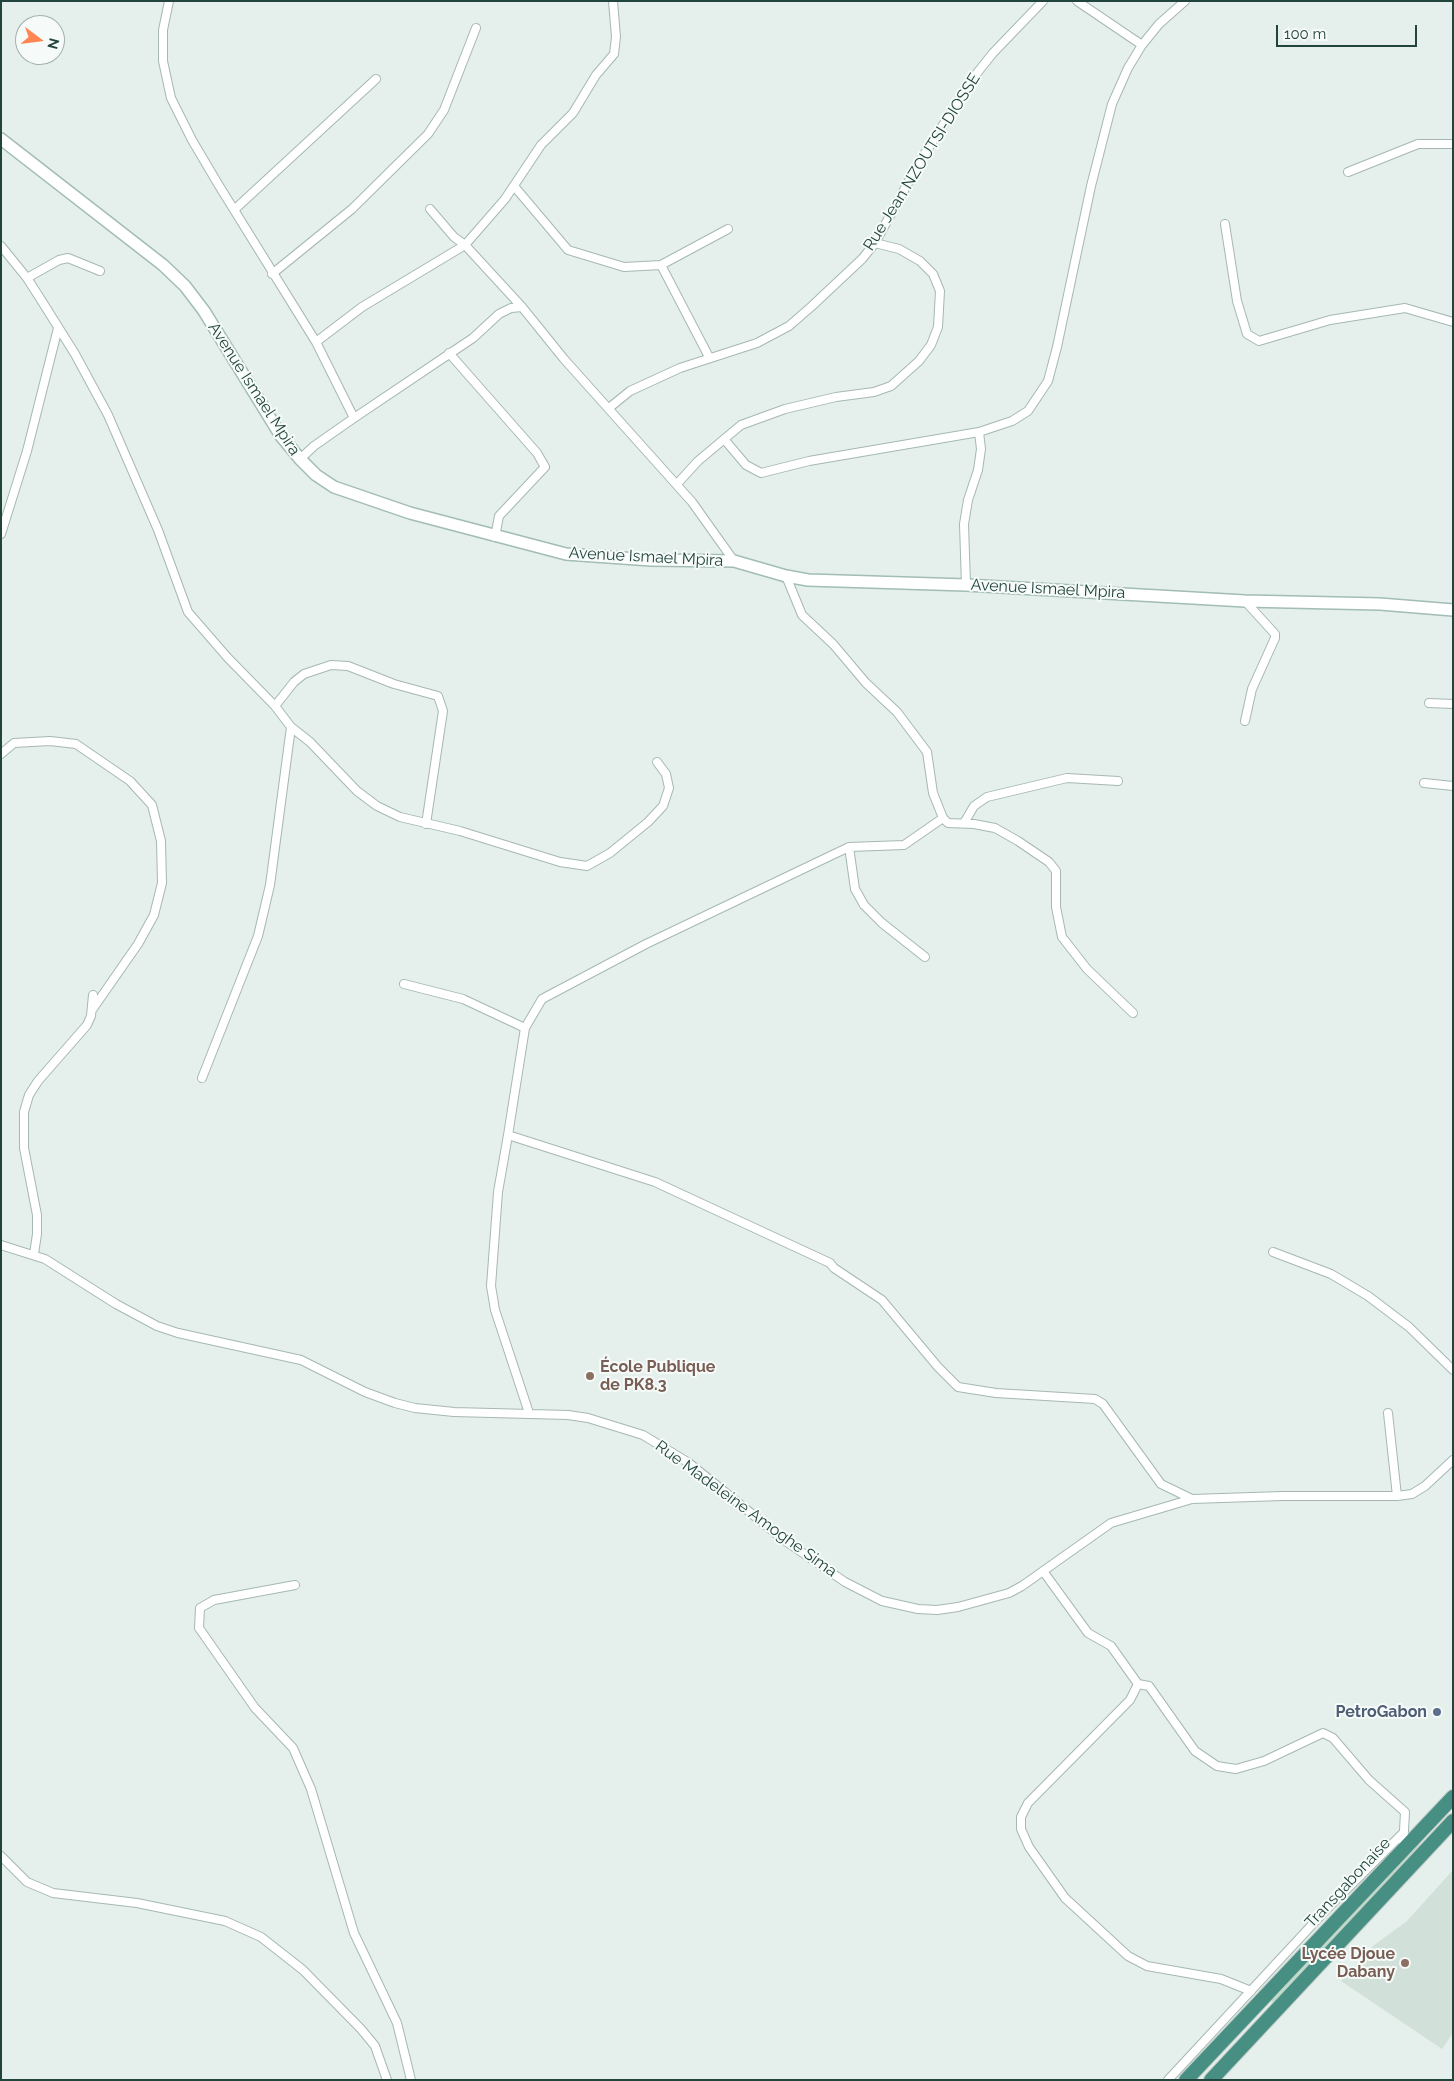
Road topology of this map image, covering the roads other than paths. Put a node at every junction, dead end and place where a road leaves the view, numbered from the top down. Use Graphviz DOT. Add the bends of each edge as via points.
graph roads {
  1 [pos="169,1"];
  2 [pos="613,1"];
  3 [pos="1043,1"];
  4 [pos="1077,1"];
  5 [pos="1185,1"];
  6 [pos="476,28"];
  7 [pos="1142,44"];
  8 [pos="376,79"];
  9 [pos="1,139"];
  10 [pos="1453,144"];
  11 [pos="1348,172"];
  12 [pos="514,186"];
  13 [pos="430,209"];
  14 [pos="234,210"];
  15 [pos="1225,224"];
  16 [pos="728,229"];
  17 [pos="875,242"];
  18 [pos="1,246"];
  19 [pos="465,246"];
  20 [pos="661,265"];
  21 [pos="100,271"];
  22 [pos="272,274"];
  23 [pos="27,278"];
  24 [pos="522,307"];
  25 [pos="1453,322"];
  26 [pos="58,328"];
  27 [pos="316,342"];
  28 [pos="449,353"];
  29 [pos="709,357"];
  30 [pos="609,408"];
  31 [pos="354,418"];
  32 [pos="979,432"];
  33 [pos="724,439"];
  34 [pos="300,459"];
  35 [pos="677,484"];
  36 [pos="1,534"];
  37 [pos="495,537"];
  38 [pos="734,561"];
  39 [pos="786,576"];
  40 [pos="966,585"];
  41 [pos="1245,601"];
  42 [pos="1453,610"];
  43 [pos="1429,703"];
  44 [pos="1453,704"];
  45 [pos="275,706"];
  46 [pos="1245,721"];
  47 [pos="291,727"];
  48 [pos="1,754"];
  49 [pos="657,762"];
  50 [pos="1118,781"];
  51 [pos="1424,783"];
  52 [pos="1453,786"];
  53 [pos="943,818"];
  54 [pos="964,823"];
  55 [pos="426,824"];
  56 [pos="849,848"];
  57 [pos="925,957"];
  58 [pos="404,984"];
  59 [pos="93,995"];
  60 [pos="92,1010"];
  61 [pos="1133,1013"];
  62 [pos="524,1028"];
  63 [pos="202,1078"];
  64 [pos="508,1135"];
  65 [pos="1,1245"];
  66 [pos="1273,1252"];
  67 [pos="34,1254"];
  68 [pos="1453,1370"];
  69 [pos="529,1413"];
  70 [pos="1388,1413"];
  71 [pos="1453,1460"];
  72 [pos="1397,1496"];
  73 [pos="1192,1498"];
  74 [pos="1043,1571"];
  75 [pos="295,1585"];
  76 [pos="1138,1684"];
  77 [pos="1453,1797"];
  78 [pos="1453,1821"];
  79 [pos="1402,1834"];
  80 [pos="1403,1851"];
  81 [pos="1,1856"];
  82 [pos="1323,1913"];
  83 [pos="1334,1923"];
  84 [pos="1251,1991"];
  85 [pos="387,2080"];
  86 [pos="411,2080"];
  87 [pos="1168,2080"];
  88 [pos="1186,2080"];
  89 [pos="1211,2080"];
  1 -- 14 [label="street" via="163,30 163,61 172,98 192,140"];
  2 -- 12 [label="street" via="614,54 596,75 573,113 541,145"];
  3 -- 17 [label="street, Rue Jean NZOUTSI-DIOSSE" via="992,53 973,78 920,161"];
  4 -- 7 [label="street"];
  5 -- 7 [label="street" via="1158,24"];
  6 -- 22 [label="street" via="444,110 428,134 352,209"];
  7 -- 32 [label="street" via="1119,86 1101,143 1048,381 1028,411 1012,421"];
  8 -- 14 [label="street"];
  9 -- 34 [label="main road, Avenue Ismael Mpira" via="163,265 185,286 204,311 281,436"];
  10 -- 11 [label="street" via="1418,144"];
  12 -- 19 [label="street"];
  12 -- 20 [label="street" via="568,250 624,268"];
  13 -- 19 [label="street"];
  14 -- 22 [label="street"];
  15 -- 25 [label="street" via="1237,301 1248,334 1260,341 1330,320 1405,308"];
  16 -- 20 [label="street"];
  17 -- 29 [label="street, Rue Jean NZOUTSI-DIOSSE" via="862,259 789,326 756,343"];
  17 -- 33 [label="street" via="899,249 920,261 933,274 940,291 938,327 920,361 891,386 777,411 741,425"];
  18 -- 23 [label="street"];
  19 -- 24 [label="street"];
  19 -- 27 [label="street" via="362,307"];
  20 -- 29 [label="street"];
  21 -- 23 [label="street" via="68,258"];
  22 -- 27 [label="street"];
  23 -- 26 [label="street"];
  24 -- 28 [label="street" via="510,308 499,314 473,338"];
  24 -- 30 [label="street" via="564,360"];
  26 -- 36 [label="street" via="27,451"];
  26 -- 45 [label="street" via="112,424 158,530 188,612"];
  27 -- 31 [label="street"];
  28 -- 31 [label="street"];
  28 -- 37 [label="street" via="537,453 545,467 499,516"];
  29 -- 30 [label="street, Rue Jean NZOUTSI-DIOSSE" via="630,391"];
  30 -- 35 [label="street"];
  31 -- 34 [label="street"];
  32 -- 33 [label="street" via="818,459 761,473 746,465"];
  32 -- 40 [label="street" via="978,470 964,524"];
  33 -- 35 [label="street"];
  34 -- 37 [label="main road, Avenue Ismael Mpira" via="334,487"];
  35 -- 38 [label="street"];
  37 -- 38 [label="main road, Avenue Ismael Mpira" via="566,554"];
  38 -- 39 [label="main road, Avenue Ismael Mpira"];
  39 -- 40 [label="main road, Avenue Ismael Mpira" via="808,580"];
  39 -- 53 [label="street" via="802,615 897,712 926,752 933,793"];
  40 -- 41 [label="main road, Avenue Ismael Mpira"];
  41 -- 42 [label="main road, Avenue Ismael Mpira" via="1380,604"];
  41 -- 46 [label="street" via="1276,638 1252,688"];
  43 -- 44 [label="street"];
  45 -- 47 [label="street"];
  45 -- 55 [label="street" via="304,674 331,666 348,666 394,684 438,696 443,711"];
  47 -- 55 [label="street" via="377,806"];
  47 -- 63 [label="street" via="270,885 258,936"];
  48 -- 60 [label="street" via="14,743 50,741 76,744 130,781 152,805 162,841 162,883 154,915"];
  49 -- 55 [label="street" via="666,774 669,788 663,806 610,853 587,866 560,862"];
  50 -- 54 [label="street" via="1067,778 987,797 974,806"];
  51 -- 52 [label="street"];
  53 -- 54 [label="street" via="948,823"];
  53 -- 56 [label="street" via="904,844"];
  54 -- 61 [label="street" via="995,828 1049,862 1056,871 1056,907 1062,937 1087,969"];
  56 -- 57 [label="street" via="855,890 864,905"];
  56 -- 62 [label="street" via="568,984 542,999"];
  58 -- 62 [label="street" via="463,999"];
  59 -- 60 [label="street"];
  60 -- 67 [label="street" via="86,1025 38,1081 24,1112 24,1148 37,1214"];
  62 -- 64 [label="street"];
  64 -- 69 [label="street" via="498,1192 491,1286 495,1310"];
  64 -- 73 [label="street" via="655,1182 830,1262 882,1300 958,1386 996,1393 1095,1399 1103,1404 1161,1484"];
  65 -- 67 [label="street, Rue Madeleine Amoghe Sima"];
  66 -- 68 [label="street" via="1331,1274 1368,1296 1409,1327"];
  67 -- 69 [label="street, Rue Madeleine Amoghe Sima" via="138,1317 178,1333 301,1360 365,1392 415,1408"];
  69 -- 74 [label="street, Rue Madeleine Amoghe Sima" via="588,1418 643,1435 689,1463 784,1540 845,1582 882,1601 918,1609 958,1607 1009,1593"];
  70 -- 72 [label="street"];
  71 -- 72 [label="street, Rue Madeleine Amoghe Sima" via="1425,1486 1412,1494"];
  72 -- 73 [label="street, Rue Madeleine Amoghe Sima"];
  73 -- 74 [label="street, Rue Madeleine Amoghe Sima" via="1111,1523"];
  74 -- 76 [label="street" via="1088,1633 1111,1646"];
  75 -- 86 [label="street" via="214,1600 200,1608 199,1628 255,1708 293,1748 311,1789 354,1933 397,2023"];
  76 -- 79 [label="street" via="1149,1686 1195,1751 1217,1766 1236,1769 1264,1761 1323,1733 1332,1738 1369,1780 1406,1812"];
  76 -- 84 [label="street" via="1130,1700 1028,1803 1020,1817 1020,1829 1065,1898 1128,1956 1147,1966 1221,1979"];
  77 -- 80 [label="highway, Transgabonaise"];
  78 -- 89 [label="highway"];
  79 -- 80 [label="street"];
  79 -- 82 [label="street"];
  80 -- 83 [label="highway, Transgabonaise"];
  81 -- 85 [label="street" via="27,1882 53,1892 137,1903 225,1921 261,1937 303,1970 375,2046"];
  82 -- 83 [label="street"];
  82 -- 84 [label="street"];
  83 -- 88 [label="highway, Transgabonaise"];
  84 -- 87 [label="street"];
}
